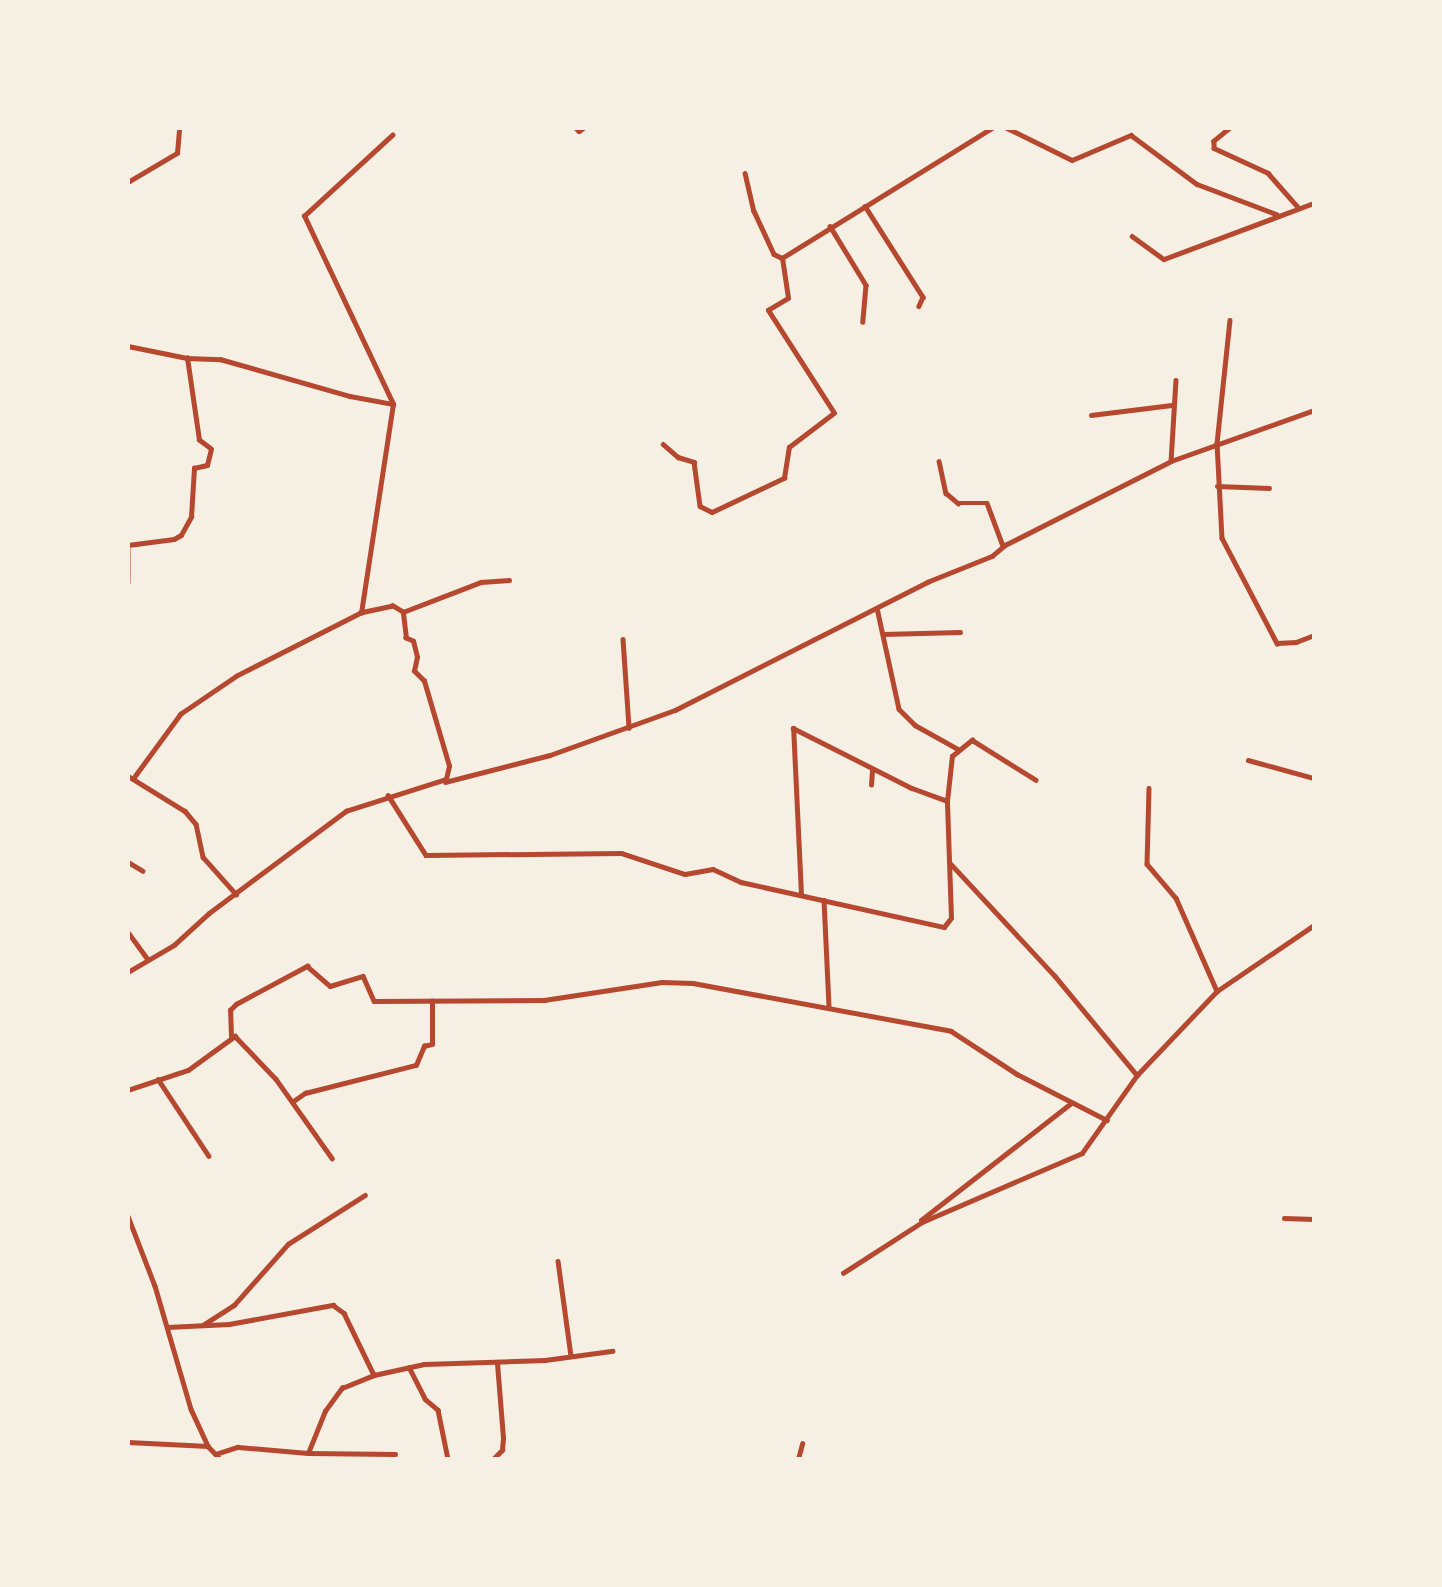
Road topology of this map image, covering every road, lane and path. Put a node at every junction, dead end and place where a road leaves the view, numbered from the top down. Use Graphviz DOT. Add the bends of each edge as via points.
graph roads {
  1 [pos="179,128"];
  2 [pos="576,128"];
  3 [pos="583,128"];
  4 [pos="992,128"];
  5 [pos="1007,128"];
  6 [pos="1230,128"];
  7 [pos="392,135"];
  8 [pos="745,173"];
  9 [pos="128,182"];
  10 [pos="1314,203"];
  11 [pos="865,206"];
  12 [pos="1298,207"];
  13 [pos="1276,214"];
  14 [pos="830,226"];
  15 [pos="1132,236"];
  16 [pos="782,258"];
  17 [pos="919,306"];
  18 [pos="1230,320"];
  19 [pos="863,321"];
  20 [pos="128,346"];
  21 [pos="187,358"];
  22 [pos="1177,380"];
  23 [pos="393,404"];
  24 [pos="1173,405"];
  25 [pos="1314,410"];
  26 [pos="1091,415"];
  27 [pos="1217,443"];
  28 [pos="663,444"];
  29 [pos="939,461"];
  30 [pos="1171,461"];
  31 [pos="1217,486"];
  32 [pos="1269,488"];
  33 [pos="1005,545"];
  34 [pos="128,547"];
  35 [pos="509,580"];
  36 [pos="128,582"];
  37 [pos="877,608"];
  38 [pos="403,612"];
  39 [pos="361,613"];
  40 [pos="960,632"];
  41 [pos="883,634"];
  42 [pos="1314,635"];
  43 [pos="623,639"];
  44 [pos="629,728"];
  45 [pos="958,749"];
  46 [pos="1248,760"];
  47 [pos="872,769"];
  48 [pos="128,776"];
  49 [pos="134,778"];
  50 [pos="1314,778"];
  51 [pos="1036,780"];
  52 [pos="871,785"];
  53 [pos="415,787"];
  54 [pos="1149,788"];
  55 [pos="388,794"];
  56 [pos="947,801"];
  57 [pos="128,862"];
  58 [pos="950,862"];
  59 [pos="143,871"];
  60 [pos="236,894"];
  61 [pos="801,895"];
  62 [pos="824,900"];
  63 [pos="1314,925"];
  64 [pos="128,932"];
  65 [pos="148,960"];
  66 [pos="128,972"];
  67 [pos="1217,991"];
  68 [pos="432,1001"];
  69 [pos="828,1007"];
  70 [pos="231,1036"];
  71 [pos="1137,1075"];
  72 [pos="158,1079"];
  73 [pos="128,1090"];
  74 [pos="292,1102"];
  75 [pos="1070,1104"];
  76 [pos="1107,1121"];
  77 [pos="209,1156"];
  78 [pos="332,1158"];
  79 [pos="365,1195"];
  80 [pos="128,1216"];
  81 [pos="1284,1218"];
  82 [pos="1314,1219"];
  83 [pos="909,1229"];
  84 [pos="558,1261"];
  85 [pos="843,1273"];
  86 [pos="203,1325"];
  87 [pos="167,1327"];
  88 [pos="612,1351"];
  89 [pos="571,1356"];
  90 [pos="497,1363"];
  91 [pos="410,1367"];
  92 [pos="374,1375"];
  93 [pos="128,1442"];
  94 [pos="802,1444"];
  95 [pos="208,1446"];
  96 [pos="308,1453"];
  97 [pos="216,1454"];
  98 [pos="395,1454"];
  99 [pos="220,1459"];
  100 [pos="448,1459"];
  101 [pos="493,1459"];
  102 [pos="798,1459"];
  1 -- 9 [label="street" via="177,153"];
  2 -- 3 [label="street"];
  4 -- 11 [label="street"];
  5 -- 13 [label="street" via="1072,160 1131,135 1197,184"];
  6 -- 12 [label="street" via="1213,141 1214,148 1268,173"];
  7 -- 23 [label="street" via="304,216"];
  8 -- 16 [label="street" via="754,211 774,254"];
  10 -- 12 [label="street"];
  11 -- 14 [label="street"];
  11 -- 17 [label="street" via="923,297"];
  12 -- 13 [label="street"];
  13 -- 15 [label="street" via="1164,259"];
  14 -- 16 [label="street"];
  14 -- 19 [label="street" via="866,285"];
  16 -- 28 [label="street" via="788,298 768,310 834,413 789,447 784,478 712,512 700,506 694,462 678,457"];
  18 -- 27 [label="street"];
  20 -- 21 [label="street"];
  21 -- 23 [label="street" via="220,359"];
  21 -- 34 [label="street" via="199,440 211,449 207,465 194,468 191,517 173,539"];
  22 -- 24 [label="street"];
  23 -- 39 [label="street"];
  24 -- 26 [label="street"];
  24 -- 30 [label="street"];
  25 -- 27 [label="street"];
  27 -- 30 [label="street"];
  27 -- 31 [label="street"];
  29 -- 33 [label="street" via="946,493 958,503 987,503 998,541"];
  30 -- 33 [label="street"];
  31 -- 32 [label="street"];
  31 -- 42 [label="street" via="1227,554 1273,639 1282,645"];
  33 -- 37 [label="street" via="992,556"];
  34 -- 36 [label="street"];
  35 -- 38 [label="street" via="481,582"];
  37 -- 41 [label="street"];
  37 -- 44 [label="street" via="742,680"];
  38 -- 39 [label="street" via="393,606"];
  38 -- 53 [label="street" via="406,638 413,641 417,657 414,671 424,681 449,765 446,779"];
  39 -- 49 [label="street" via="237,676 187,709"];
  40 -- 41 [label="street"];
  41 -- 45 [label="street" via="899,709 915,725"];
  43 -- 44 [label="street"];
  44 -- 53 [label="street" via="477,776"];
  45 -- 51 [label="street" via="967,741 977,742 996,759"];
  45 -- 56 [label="street" via="949,764"];
  46 -- 50 [label="street"];
  47 -- 52 [label="street"];
  47 -- 56 [label="street"];
  47 -- 61 [label="street" via="793,728"];
  48 -- 49 [label="street"];
  49 -- 60 [label="street" via="186,811 200,834 203,857"];
  53 -- 55 [label="street"];
  54 -- 67 [label="street" via="1147,864 1176,898"];
  55 -- 60 [label="street" via="346,811"];
  55 -- 61 [label="street" via="425,855 621,853 685,874 713,869 741,882"];
  56 -- 58 [label="street"];
  57 -- 59 [label="street"];
  58 -- 62 [label="street" via="951,918 944,927"];
  58 -- 71 [label="street" via="1055,976"];
  60 -- 65 [label="street" via="174,945"];
  61 -- 62 [label="street"];
  62 -- 69 [label="street"];
  63 -- 67 [label="street"];
  64 -- 65 [label="street"];
  65 -- 66 [label="street"];
  67 -- 71 [label="street"];
  68 -- 69 [label="street" via="544,1000 662,982"];
  68 -- 70 [label="street" via="374,1001 363,976 330,986 314,968 302,967 230,1010"];
  68 -- 74 [label="street" via="432,1044 424,1046 416,1065 305,1093"];
  69 -- 75 [label="street" via="951,1031"];
  70 -- 72 [label="street" via="188,1070"];
  70 -- 74 [label="street" via="242,1040"];
  71 -- 76 [label="street"];
  72 -- 73 [label="street"];
  72 -- 77 [label="street"];
  74 -- 78 [label="street"];
  75 -- 76 [label="street"];
  75 -- 83 [label="street"];
  76 -- 83 [label="street" via="1082,1153 1066,1163"];
  79 -- 86 [label="street" via="288,1244 234,1305"];
  80 -- 87 [label="street"];
  81 -- 82 [label="street"];
  83 -- 85 [label="street"];
  84 -- 89 [label="street"];
  86 -- 87 [label="street"];
  86 -- 92 [label="street" via="333,1305 344,1313"];
  87 -- 95 [label="street" via="191,1409"];
  88 -- 89 [label="street"];
  89 -- 90 [label="street"];
  90 -- 91 [label="street"];
  90 -- 101 [label="street" via="503,1438 502,1450"];
  91 -- 92 [label="street"];
  91 -- 100 [label="street" via="425,1399 438,1410"];
  92 -- 96 [label="street" via="342,1388 325,1411"];
  93 -- 95 [label="street"];
  94 -- 102 [label="street"];
  95 -- 97 [label="street"];
  96 -- 97 [label="street" via="238,1447"];
  96 -- 98 [label="street"];
  97 -- 99 [label="street"];
}
